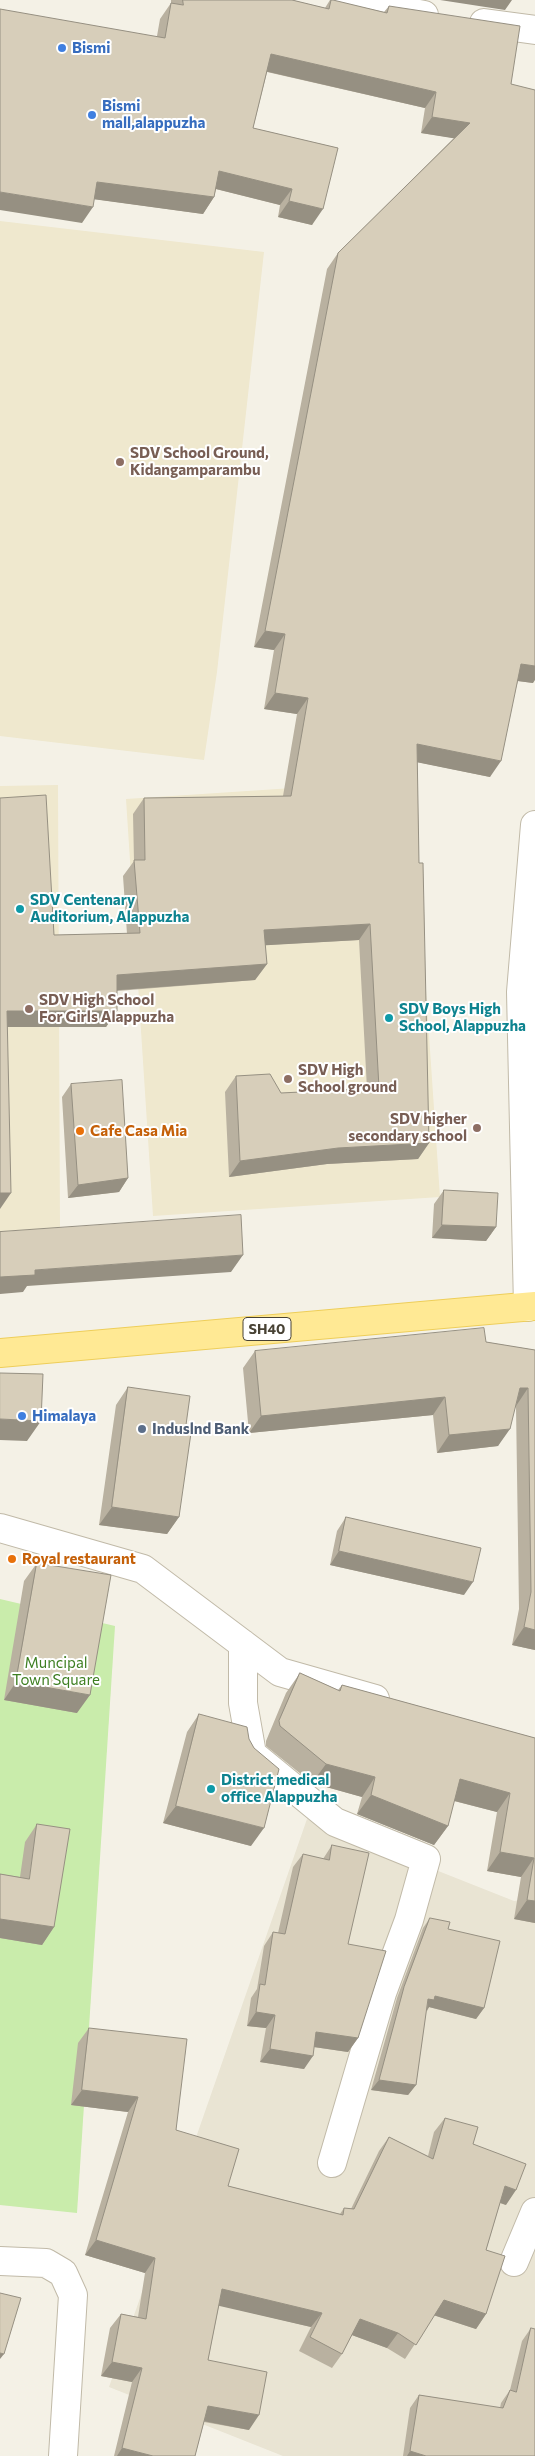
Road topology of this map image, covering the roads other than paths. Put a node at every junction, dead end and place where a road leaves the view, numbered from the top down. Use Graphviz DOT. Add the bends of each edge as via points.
graph roads {
  1 [pos="345,0"];
  2 [pos="535,30"];
  3 [pos="535,825"];
  4 [pos="532,1306"];
  5 [pos="0,1353"];
  6 [pos="0,1528"];
  7 [pos="243,1644"];
  8 [pos="403,1707"];
  9 [pos="332,2163"];
  10 [pos="535,2212"];
  11 [pos="0,2260"];
  12 [pos="514,2262"];
  13 [pos="63,2456"];
  1 -- 2 [label="street"];
  3 -- 4 [label="street" via="521,992"];
  4 -- 5 [label="main road, SH40"];
  6 -- 7 [label="street" via="143,1569"];
  7 -- 8 [label="street" via="280,1672"];
  7 -- 9 [label="street" via="243,1703 252,1754 335,1822 426,1859"];
  10 -- 12 [label="street"];
  11 -- 13 [label="street" via="46,2263 63,2273 73,2295"];
}
